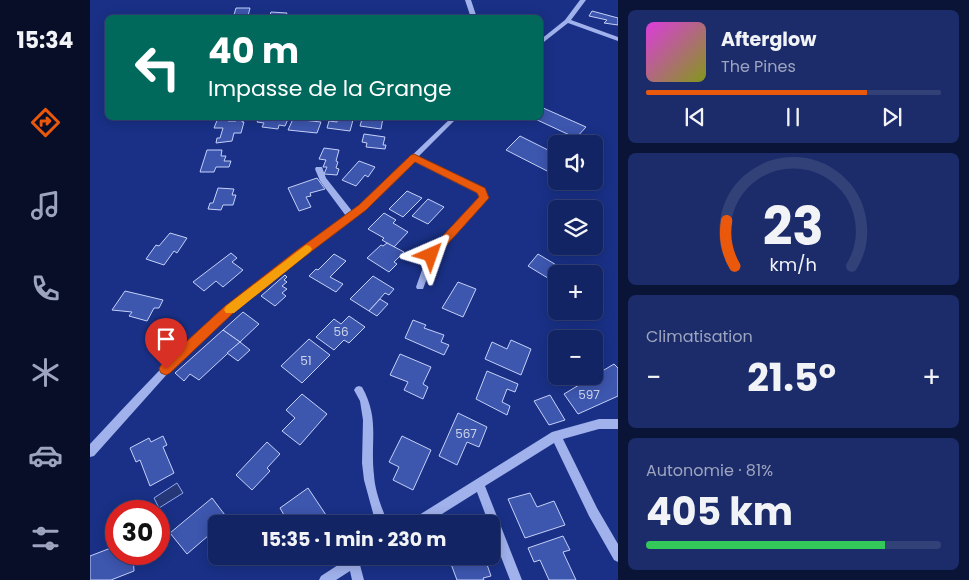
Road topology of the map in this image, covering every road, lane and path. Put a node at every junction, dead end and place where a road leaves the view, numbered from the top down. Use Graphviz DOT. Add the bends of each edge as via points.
graph roads {
  1 [pos="468,0"];
  2 [pos="583,0"];
  3 [pos="473,15"];
  4 [pos="567,21"];
  5 [pos="618,39"];
  6 [pos="543,41"];
  7 [pos="452,120"];
  8 [pos="414,158"];
  9 [pos="319,169"];
  10 [pos="351,216"];
  11 [pos="420,287"];
  12 [pos="359,390"];
  13 [pos="618,424"];
  14 [pos="556,436"];
  15 [pos="90,452"];
  16 [pos="479,484"];
  17 [pos="378,515"];
  18 [pos="429,515"];
  19 [pos="618,556"];
  20 [pos="349,565"];
  21 [pos="358,565"];
  22 [pos="325,580"];
  23 [pos="358,580"];
  24 [pos="516,580"];
  1 -- 3 [label="street"];
  2 -- 4 [label="street"];
  4 -- 5 [label="street"];
  4 -- 6 [label="street"];
  7 -- 8 [label="street"];
  8 -- 10 [label="street"];
  8 -- 11 [label="street" via="482,191 484,198 431,255"];
  9 -- 10 [label="street"];
  10 -- 15 [label="street" via="228,311 166,369"];
  12 -- 17 [label="street" via="367,401 368,474"];
  13 -- 14 [label="street" via="598,424"];
  14 -- 16 [label="street"];
  14 -- 19 [label="street"];
  16 -- 18 [label="street"];
  16 -- 24 [label="street"];
  20 -- 22 [label="street"];
  21 -- 23 [label="street"];
}
